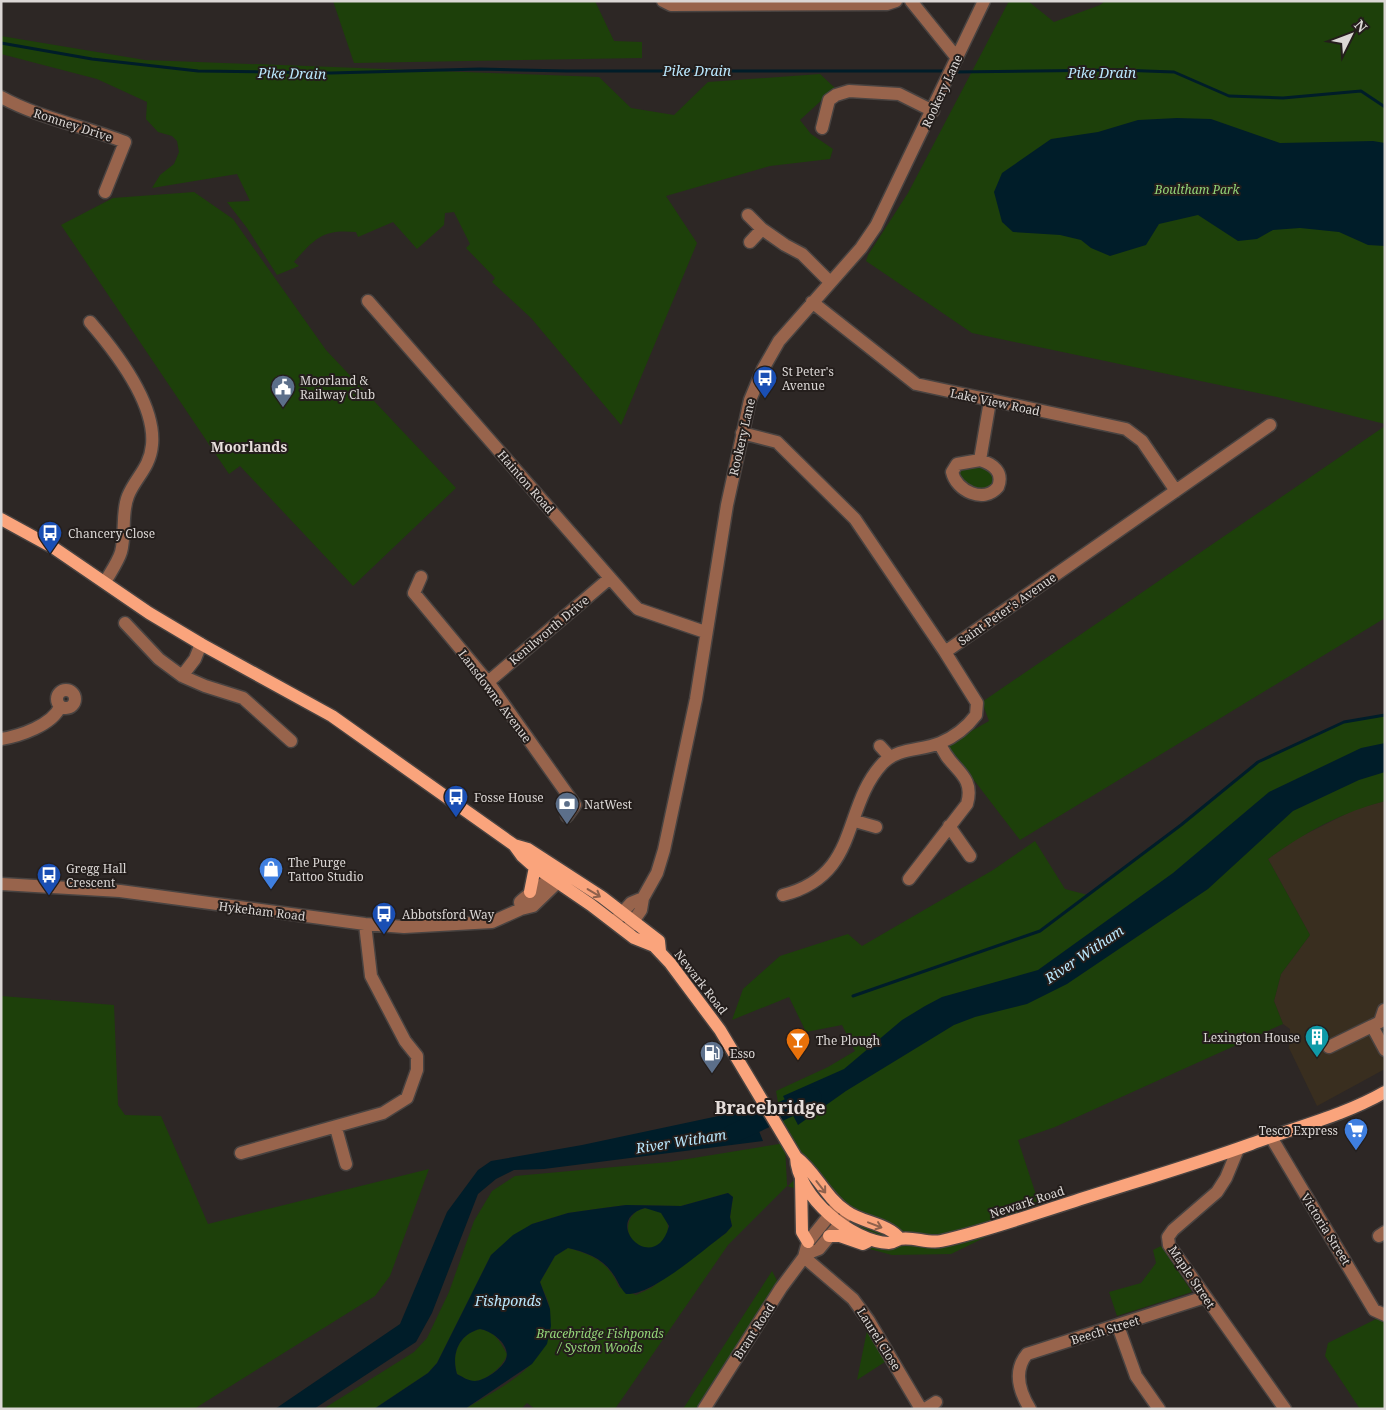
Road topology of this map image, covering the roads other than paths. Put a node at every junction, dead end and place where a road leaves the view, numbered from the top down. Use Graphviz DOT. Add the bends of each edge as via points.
graph roads {
  1 [pos="662,1"];
  2 [pos="896,1"];
  3 [pos="911,1"];
  4 [pos="984,1"];
  5 [pos="955,61"];
  6 [pos="1,97"];
  7 [pos="933,111"];
  8 [pos="822,128"];
  9 [pos="105,192"];
  10 [pos="748,215"];
  11 [pos="762,229"];
  12 [pos="750,242"];
  13 [pos="830,282"];
  14 [pos="368,301"];
  15 [pos="812,302"];
  16 [pos="90,322"];
  17 [pos="990,401"];
  18 [pos="1270,425"];
  19 [pos="742,433"];
  20 [pos="980,460"];
  21 [pos="1176,491"];
  22 [pos="1,519"];
  23 [pos="421,577"];
  24 [pos="610,578"];
  25 [pos="105,582"];
  26 [pos="125,623"];
  27 [pos="706,632"];
  28 [pos="201,644"];
  29 [pos="945,652"];
  30 [pos="182,676"];
  31 [pos="488,682"];
  32 [pos="60,707"];
  33 [pos="1,739"];
  34 [pos="291,741"];
  35 [pos="940,743"];
  36 [pos="880,746"];
  37 [pos="890,757"];
  38 [pos="567,816"];
  39 [pos="855,821"];
  40 [pos="949,826"];
  41 [pos="876,827"];
  42 [pos="514,846"];
  43 [pos="970,856"];
  44 [pos="534,866"];
  45 [pos="559,876"];
  46 [pos="909,879"];
  47 [pos="1,884"];
  48 [pos="530,892"];
  49 [pos="792,896"];
  50 [pos="643,898"];
  51 [pos="520,908"];
  52 [pos="622,912"];
  53 [pos="634,921"];
  54 [pos="614,922"];
  55 [pos="365,924"];
  56 [pos="626,932"];
  57 [pos="660,953"];
  58 [pos="1384,1010"];
  59 [pos="1372,1026"];
  60 [pos="1329,1047"];
  61 [pos="1385,1050"];
  62 [pos="1385,1092"];
  63 [pos="336,1128"];
  64 [pos="1272,1137"];
  65 [pos="1238,1149"];
  66 [pos="241,1153"];
  67 [pos="796,1157"];
  68 [pos="346,1164"];
  69 [pos="801,1178"];
  70 [pos="834,1210"];
  71 [pos="844,1218"];
  72 [pos="829,1236"];
  73 [pos="900,1239"];
  74 [pos="872,1240"];
  75 [pos="806,1251"];
  76 [pos="1205,1298"];
  77 [pos="1385,1315"];
  78 [pos="1118,1326"];
  79 [pos="704,1409"];
  80 [pos="921,1409"];
  81 [pos="1030,1409"];
  82 [pos="1160,1409"];
  83 [pos="1285,1409"];
  1 -- 2 [label="street" via="680,5 887,4"];
  3 -- 5 [label="street"];
  4 -- 5 [label="street, Rookery Lane"];
  5 -- 7 [label="street, Rookery Lane"];
  6 -- 9 [label="street, Romney Drive" via="23,109 125,142"];
  7 -- 8 [label="street" via="899,94 849,91 829,100"];
  7 -- 13 [label="street, Rookery Lane" via="876,226"];
  10 -- 11 [label="street"];
  11 -- 12 [label="street"];
  11 -- 13 [label="street" via="802,254"];
  13 -- 15 [label="street, Rookery Lane"];
  14 -- 24 [label="street, Hainton Road"];
  15 -- 17 [label="street, Lake View Road" via="908,380"];
  15 -- 19 [label="street, Rookery Lane" via="779,341 763,368 750,400"];
  16 -- 25 [label="street" via="119,358 140,395 150,420 152,444 144,472 128,496 121,553"];
  17 -- 20 [label="street"];
  17 -- 21 [label="street, Lake View Road" via="1126,429 1142,441"];
  18 -- 21 [label="street, Saint Peter's Avenue"];
  19 -- 27 [label="street, Rookery Lane"];
  19 -- 29 [label="street, Saint Peter's Avenue" via="777,442 855,519"];
  21 -- 29 [label="street, Saint Peter's Avenue"];
  22 -- 25 [label="main road, Newark Road" via="54,548"];
  23 -- 31 [label="street, Lansdowne Avenue" via="414,593"];
  24 -- 27 [label="street, Hainton Road" via="638,609"];
  24 -- 31 [label="street, Kenilworth Drive"];
  25 -- 28 [label="main road, Newark Road"];
  26 -- 30 [label="street" via="167,667"];
  27 -- 50 [label="street, Rookery Lane" via="696,699 664,850 657,873"];
  28 -- 30 [label="street"];
  28 -- 42 [label="main road, Newark Road" via="332,716"];
  29 -- 35 [label="street" via="977,703 978,710 966,726"];
  30 -- 34 [label="street" via="243,698"];
  31 -- 38 [label="street, Lansdowne Avenue" via="576,806"];
  32 -- 33 [label="street" via="57,714 42,723 13,738"];
  35 -- 37 [label="street"];
  35 -- 40 [label="street" via="947,759 969,786 967,804"];
  36 -- 37 [label="street"];
  37 -- 39 [label="street" via="868,784"];
  39 -- 41 [label="street"];
  39 -- 49 [label="street" via="841,853 815,880"];
  40 -- 43 [label="street"];
  40 -- 46 [label="street"];
  42 -- 44 [label="main road, Newark Road"];
  42 -- 45 [label="main road, Newark Road" via="528,849"];
  44 -- 45 [label="main road, Newark Road"];
  44 -- 48 [label="main road"];
  45 -- 48 [label="street"];
  45 -- 51 [label="street, Hykeham Road" via="533,906"];
  45 -- 52 [label="main road, Newark Road, one-way"];
  45 -- 54 [label="main road, Newark Road"];
  47 -- 55 [label="street, Hykeham Road" via="120,890"];
  48 -- 51 [label="street" via="520,902"];
  50 -- 52 [label="street"];
  50 -- 53 [label="street, Rookery Lane" via="641,910"];
  51 -- 55 [label="street, Hykeham Road" via="492,922 404,927"];
  52 -- 53 [label="main road, Newark Road"];
  52 -- 54 [label="street"];
  53 -- 56 [label="street, Rookery Lane"];
  53 -- 57 [label="main road, Newark Road" via="659,941"];
  54 -- 56 [label="main road, Newark Road"];
  55 -- 63 [label="street" via="371,976 405,1041 417,1056 417,1070 407,1098 383,1112"];
  56 -- 57 [label="main road, Newark Road" via="654,946"];
  57 -- 67 [label="main road, Newark Road" via="720,1030"];
  58 -- 59 [label="street" via="1380,1022"];
  59 -- 60 [label="street"];
  59 -- 61 [label="street"];
  62 -- 64 [label="main road, Newark Road" via="1353,1108"];
  63 -- 66 [label="street"];
  63 -- 68 [label="street"];
  64 -- 65 [label="main road, Newark Road"];
  64 -- 77 [label="street, Victoria Street" via="1374,1310"];
  65 -- 73 [label="main road, Newark Road" via="986,1230 938,1242"];
  65 -- 76 [label="street, Maple Street" via="1217,1192 1168,1237 1169,1245"];
  67 -- 69 [label="main road, Newark Road" via="796,1170"];
  67 -- 70 [label="main road, Newark Road, one-way" via="807,1166"];
  69 -- 70 [label="main road, Newark Road" via="811,1194"];
  69 -- 75 [label="main road" via="802,1232"];
  70 -- 71 [label="main road, Newark Road"];
  70 -- 75 [label="street, Brant Road"];
  71 -- 72 [label="street"];
  71 -- 73 [label="main road, Newark Road, one-way" via="893,1230"];
  71 -- 74 [label="main road, Newark Road"];
  72 -- 74 [label="main road" via="840,1236 863,1244"];
  72 -- 75 [label="street" via="818,1250"];
  73 -- 74 [label="main road, Newark Road" via="892,1243"];
  75 -- 79 [label="street, Brant Road"];
  75 -- 80 [label="street, Laurel Close" via="870,1321"];
  76 -- 78 [label="street, Beech Street"];
  76 -- 83 [label="street, Maple Street"];
  78 -- 81 [label="street, Beech Street" via="1027,1354 1017,1375"];
  78 -- 82 [label="street" via="1136,1376"];
}
